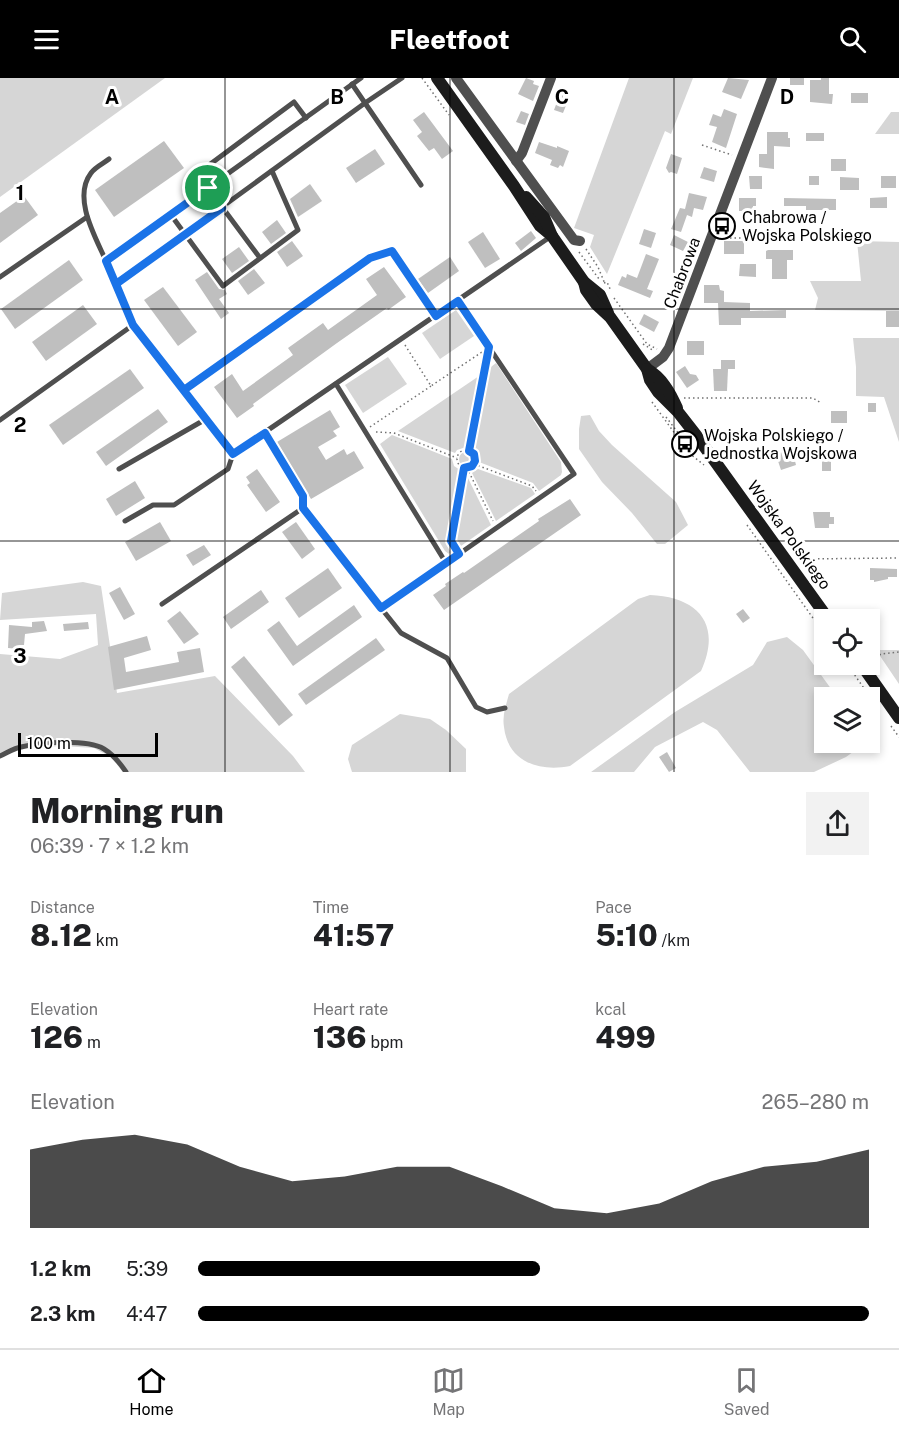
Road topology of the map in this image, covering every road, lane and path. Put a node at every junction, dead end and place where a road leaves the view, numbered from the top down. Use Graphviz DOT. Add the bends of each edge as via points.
graph roads {
  1 [pos="361,78"];
  2 [pos="402,78"];
  3 [pos="437,78"];
  4 [pos="456,78"];
  5 [pos="551,78"];
  6 [pos="772,78"];
  7 [pos="352,84"];
  8 [pos="365,103"];
  9 [pos="306,118"];
  10 [pos="702,145"];
  11 [pos="109,159"];
  12 [pos="742,159"];
  13 [pos="516,161"];
  14 [pos="273,171"];
  15 [pos="421,185"];
  16 [pos="208,188"];
  17 [pos="200,194"];
  18 [pos="222,208"];
  19 [pos="171,215"];
  20 [pos="87,217"];
  21 [pos="184,235"];
  22 [pos="552,236"];
  23 [pos="711,238"];
  24 [pos="774,238"];
  25 [pos="580,240"];
  26 [pos="260,258"];
  27 [pos="106,261"];
  28 [pos="0,277"];
  29 [pos="116,284"];
  30 [pos="458,301"];
  31 [pos="436,316"];
  32 [pos="133,325"];
  33 [pos="401,340"];
  34 [pos="489,347"];
  35 [pos="647,369"];
  36 [pos="336,384"];
  37 [pos="432,386"];
  38 [pos="184,390"];
  39 [pos="680,398"];
  40 [pos="654,399"];
  41 [pos="821,403"];
  42 [pos="206,419"];
  43 [pos="0,420"];
  44 [pos="365,431"];
  45 [pos="265,433"];
  46 [pos="469,451"];
  47 [pos="233,454"];
  48 [pos="457,458"];
  49 [pos="474,464"];
  50 [pos="705,467"];
  51 [pos="465,468"];
  52 [pos="119,469"];
  53 [pos="540,497"];
  54 [pos="303,508"];
  55 [pos="125,521"];
  56 [pos="745,523"];
  57 [pos="497,527"];
  58 [pos="459,554"];
  59 [pos="899,558"];
  60 [pos="446,563"];
  61 [pos="788,563"];
  62 [pos="162,604"];
  63 [pos="381,608"];
  64 [pos="821,609"];
  65 [pos="814,620"];
  66 [pos="899,652"];
  67 [pos="880,655"];
  68 [pos="869,675"];
  69 [pos="505,708"];
  70 [pos="899,717"];
  71 [pos="886,719"];
  72 [pos="899,737"];
  73 [pos="0,756"];
  74 [pos="126,772"];
  1 -- 7 [label="lane"];
  2 -- 8 [label="lane"];
  3 -- 22 [label="main road, Wojska Polskiego" via="540,226"];
  4 -- 13 [label="street"];
  5 -- 13 [label="street"];
  6 -- 12 [label="street, Chabrowa"];
  7 -- 8 [label="lane"];
  7 -- 9 [label="lane"];
  8 -- 14 [label="lane"];
  8 -- 15 [label="lane"];
  9 -- 16 [label="lane"];
  9 -- 17 [label="lane" via="294,102 201,171"];
  10 -- 12 [label="path"];
  11 -- 20 [label="lane" via="91,173 83,189"];
  12 -- 23 [label="street, Chabrowa"];
  13 -- 25 [label="street" via="574,240"];
  14 -- 18 [label="lane"];
  14 -- 26 [label="lane" via="298,230"];
  16 -- 17 [label="lane"];
  16 -- 18 [label="lane"];
  17 -- 19 [label="lane"];
  18 -- 21 [label="lane"];
  18 -- 26 [label="lane"];
  19 -- 21 [label="lane"];
  19 -- 27 [label="lane"];
  20 -- 27 [label="lane"];
  20 -- 28 [label="lane"];
  21 -- 26 [label="lane" via="224,286"];
  21 -- 29 [label="lane"];
  22 -- 30 [label="lane"];
  22 -- 35 [label="main road, Wojska Polskiego" via="586,290"];
  23 -- 24 [label="path"];
  23 -- 35 [label="street, Chabrowa" via="669,348"];
  27 -- 29 [label="lane"];
  29 -- 32 [label="lane"];
  30 -- 31 [label="lane"];
  30 -- 34 [label="lane"];
  31 -- 33 [label="lane"];
  31 -- 38 [label="lane" via="392,251 370,258"];
  32 -- 38 [label="lane"];
  32 -- 43 [label="lane"];
  33 -- 36 [label="lane"];
  33 -- 37 [label="path"];
  34 -- 37 [label="path"];
  34 -- 46 [label="path"];
  34 -- 53 [label="lane" via="574,474"];
  35 -- 61 [label="main road, Wojska Polskiego" via="660,395 678,412"];
  36 -- 44 [label="lane"];
  36 -- 45 [label="lane"];
  37 -- 44 [label="path"];
  38 -- 42 [label="lane"];
  39 -- 41 [label="path" via="813,398"];
  40 -- 50 [label="path" via="692,451 691,455"];
  42 -- 47 [label="lane"];
  42 -- 52 [label="lane"];
  44 -- 48 [label="path" via="393,433"];
  44 -- 60 [label="lane"];
  45 -- 47 [label="lane"];
  45 -- 54 [label="lane" via="303,496"];
  46 -- 48 [label="path" via="461,452"];
  46 -- 49 [label="path" via="474,454"];
  47 -- 55 [label="lane" via="228,469 174,505 153,505"];
  48 -- 51 [label="path"];
  49 -- 51 [label="path"];
  49 -- 53 [label="path" via="532,486"];
  51 -- 57 [label="path"];
  51 -- 58 [label="path" via="451,541"];
  53 -- 57 [label="lane"];
  54 -- 62 [label="lane"];
  54 -- 63 [label="lane"];
  56 -- 65 [label="path"];
  57 -- 58 [label="lane"];
  58 -- 60 [label="lane"];
  59 -- 61 [label="path"];
  60 -- 63 [label="lane"];
  61 -- 64 [label="main road, Wojska Polskiego"];
  63 -- 69 [label="lane" via="401,633 447,658 476,707 487,712"];
  66 -- 67 [label="path"];
  68 -- 70 [label="main road"];
  71 -- 72 [label="path"];
  73 -- 74 [label="lane" via="29,746 95,746 113,755"];
}
